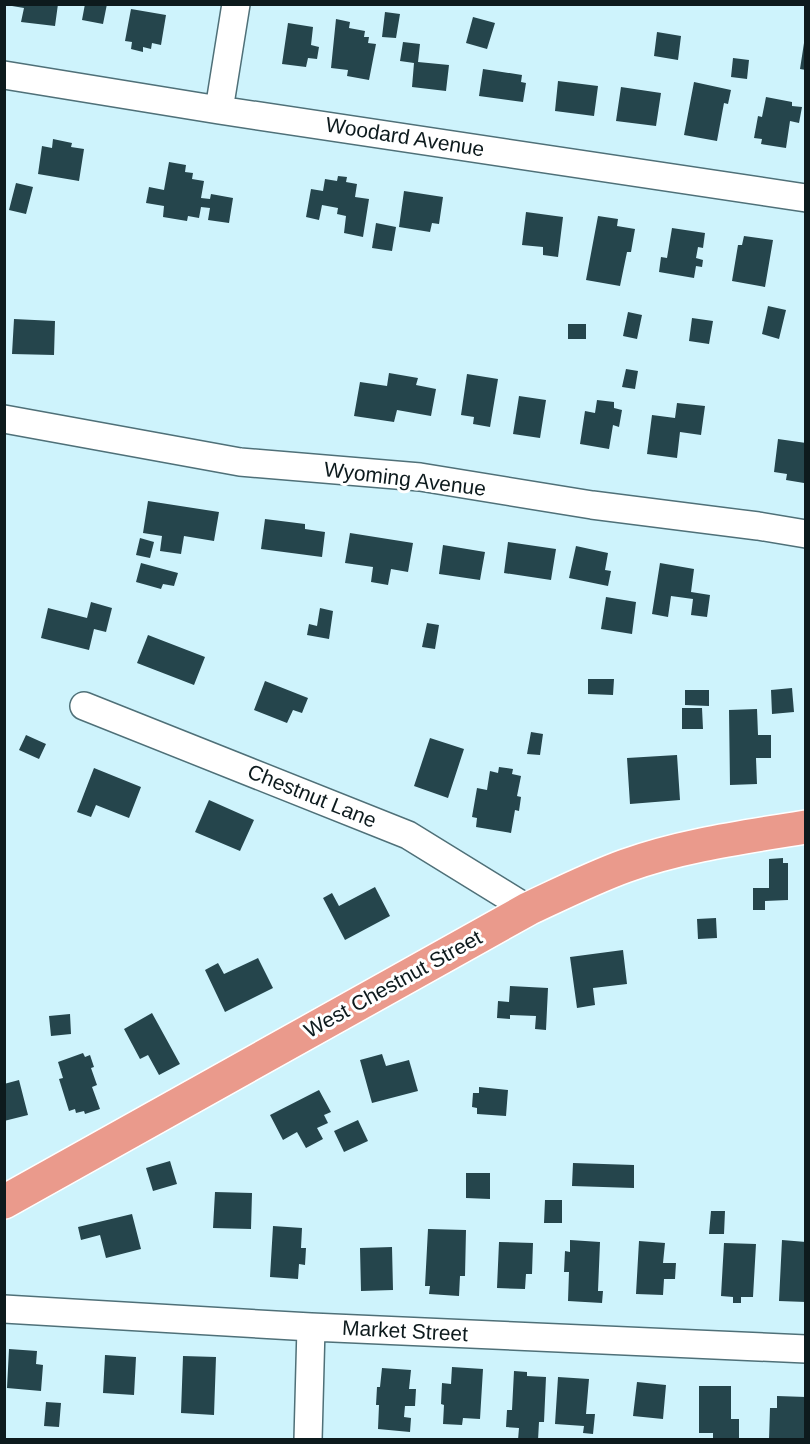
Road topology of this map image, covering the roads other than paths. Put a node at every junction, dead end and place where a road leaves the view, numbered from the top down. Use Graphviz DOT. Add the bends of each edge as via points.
graph roads {
  1 [pos="236,4"];
  2 [pos="4,75"];
  3 [pos="219,110"];
  4 [pos="806,198"];
  5 [pos="4,419"];
  6 [pos="806,534"];
  7 [pos="84,706"];
  8 [pos="806,827"];
  9 [pos="528,909"];
  10 [pos="4,1202"];
  11 [pos="4,1309"];
  12 [pos="311,1327"];
  13 [pos="806,1349"];
  14 [pos="308,1440"];
  1 -- 3 [label="street"];
  2 -- 3 [label="street, Woodard Avenue"];
  3 -- 4 [label="street, Woodard Avenue"];
  5 -- 6 [label="street, Wyoming Avenue" via="240,462 420,477"];
  7 -- 9 [label="street, Chestnut Lane" via="408,835"];
  8 -- 9 [label="main road, West Chestnut Street" via="734,839 626,866"];
  9 -- 10 [label="main road, West Chestnut Street"];
  11 -- 12 [label="street, Market Street"];
  12 -- 13 [label="street, Market Street"];
  12 -- 14 [label="street"];
}
